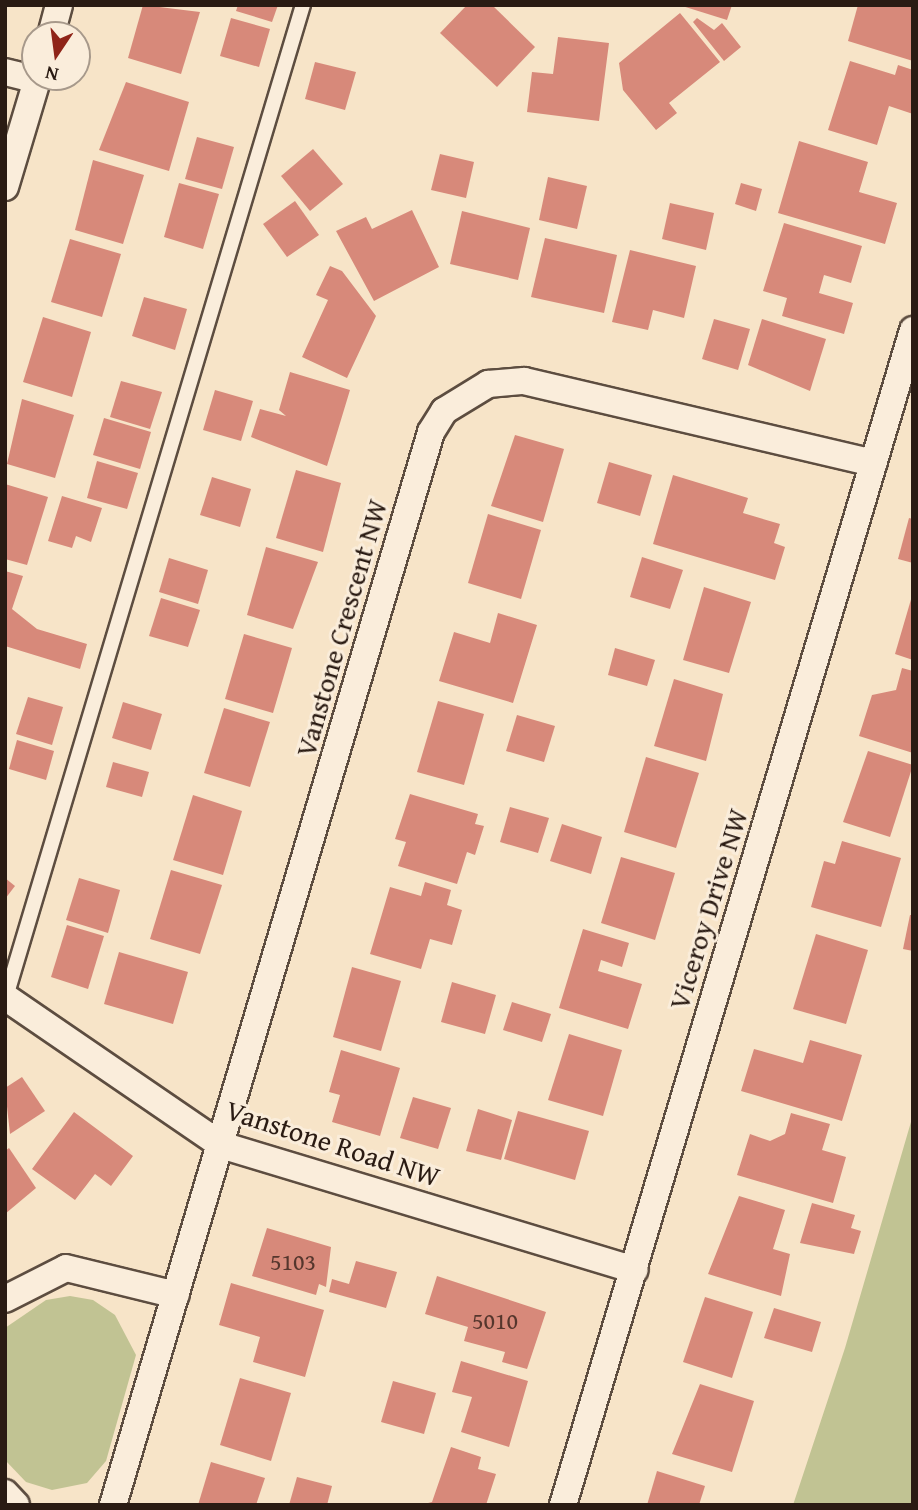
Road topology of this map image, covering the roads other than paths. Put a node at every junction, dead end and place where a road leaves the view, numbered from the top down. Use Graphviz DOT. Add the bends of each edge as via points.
graph roads {
  1 [pos="303,5"];
  2 [pos="34,91"];
  3 [pos="5,187"];
  4 [pos="913,330"];
  5 [pos="873,463"];
  6 [pos="6,999"];
  7 [pos="221,1145"];
  8 [pos="634,1270"];
  9 [pos="176,1295"];
  10 [pos="5,1299"];
  11 [pos="5,1493"];
  12 [pos="16,1505"];
  13 [pos="113,1505"];
  14 [pos="563,1505"];
  1 -- 6 [label="lane"];
  2 -- 3 [label="street"];
  4 -- 5 [label="street, Viceroy Drive NW"];
  5 -- 7 [label="street, Vanstone Crescent NW" via="524,381 488,384 444,411 431,432"];
  5 -- 8 [label="street, Viceroy Drive NW"];
  6 -- 7 [label="street, Vanstone Road NW"];
  7 -- 8 [label="street, Vanstone Road NW"];
  7 -- 9 [label="street, Vanstone Crescent NW"];
  8 -- 14 [label="street, Viceroy Drive NW"];
  9 -- 10 [label="street" via="66,1268"];
  9 -- 13 [label="street, Vanstone Crescent NW"];
  11 -- 12 [label="street"];
}
